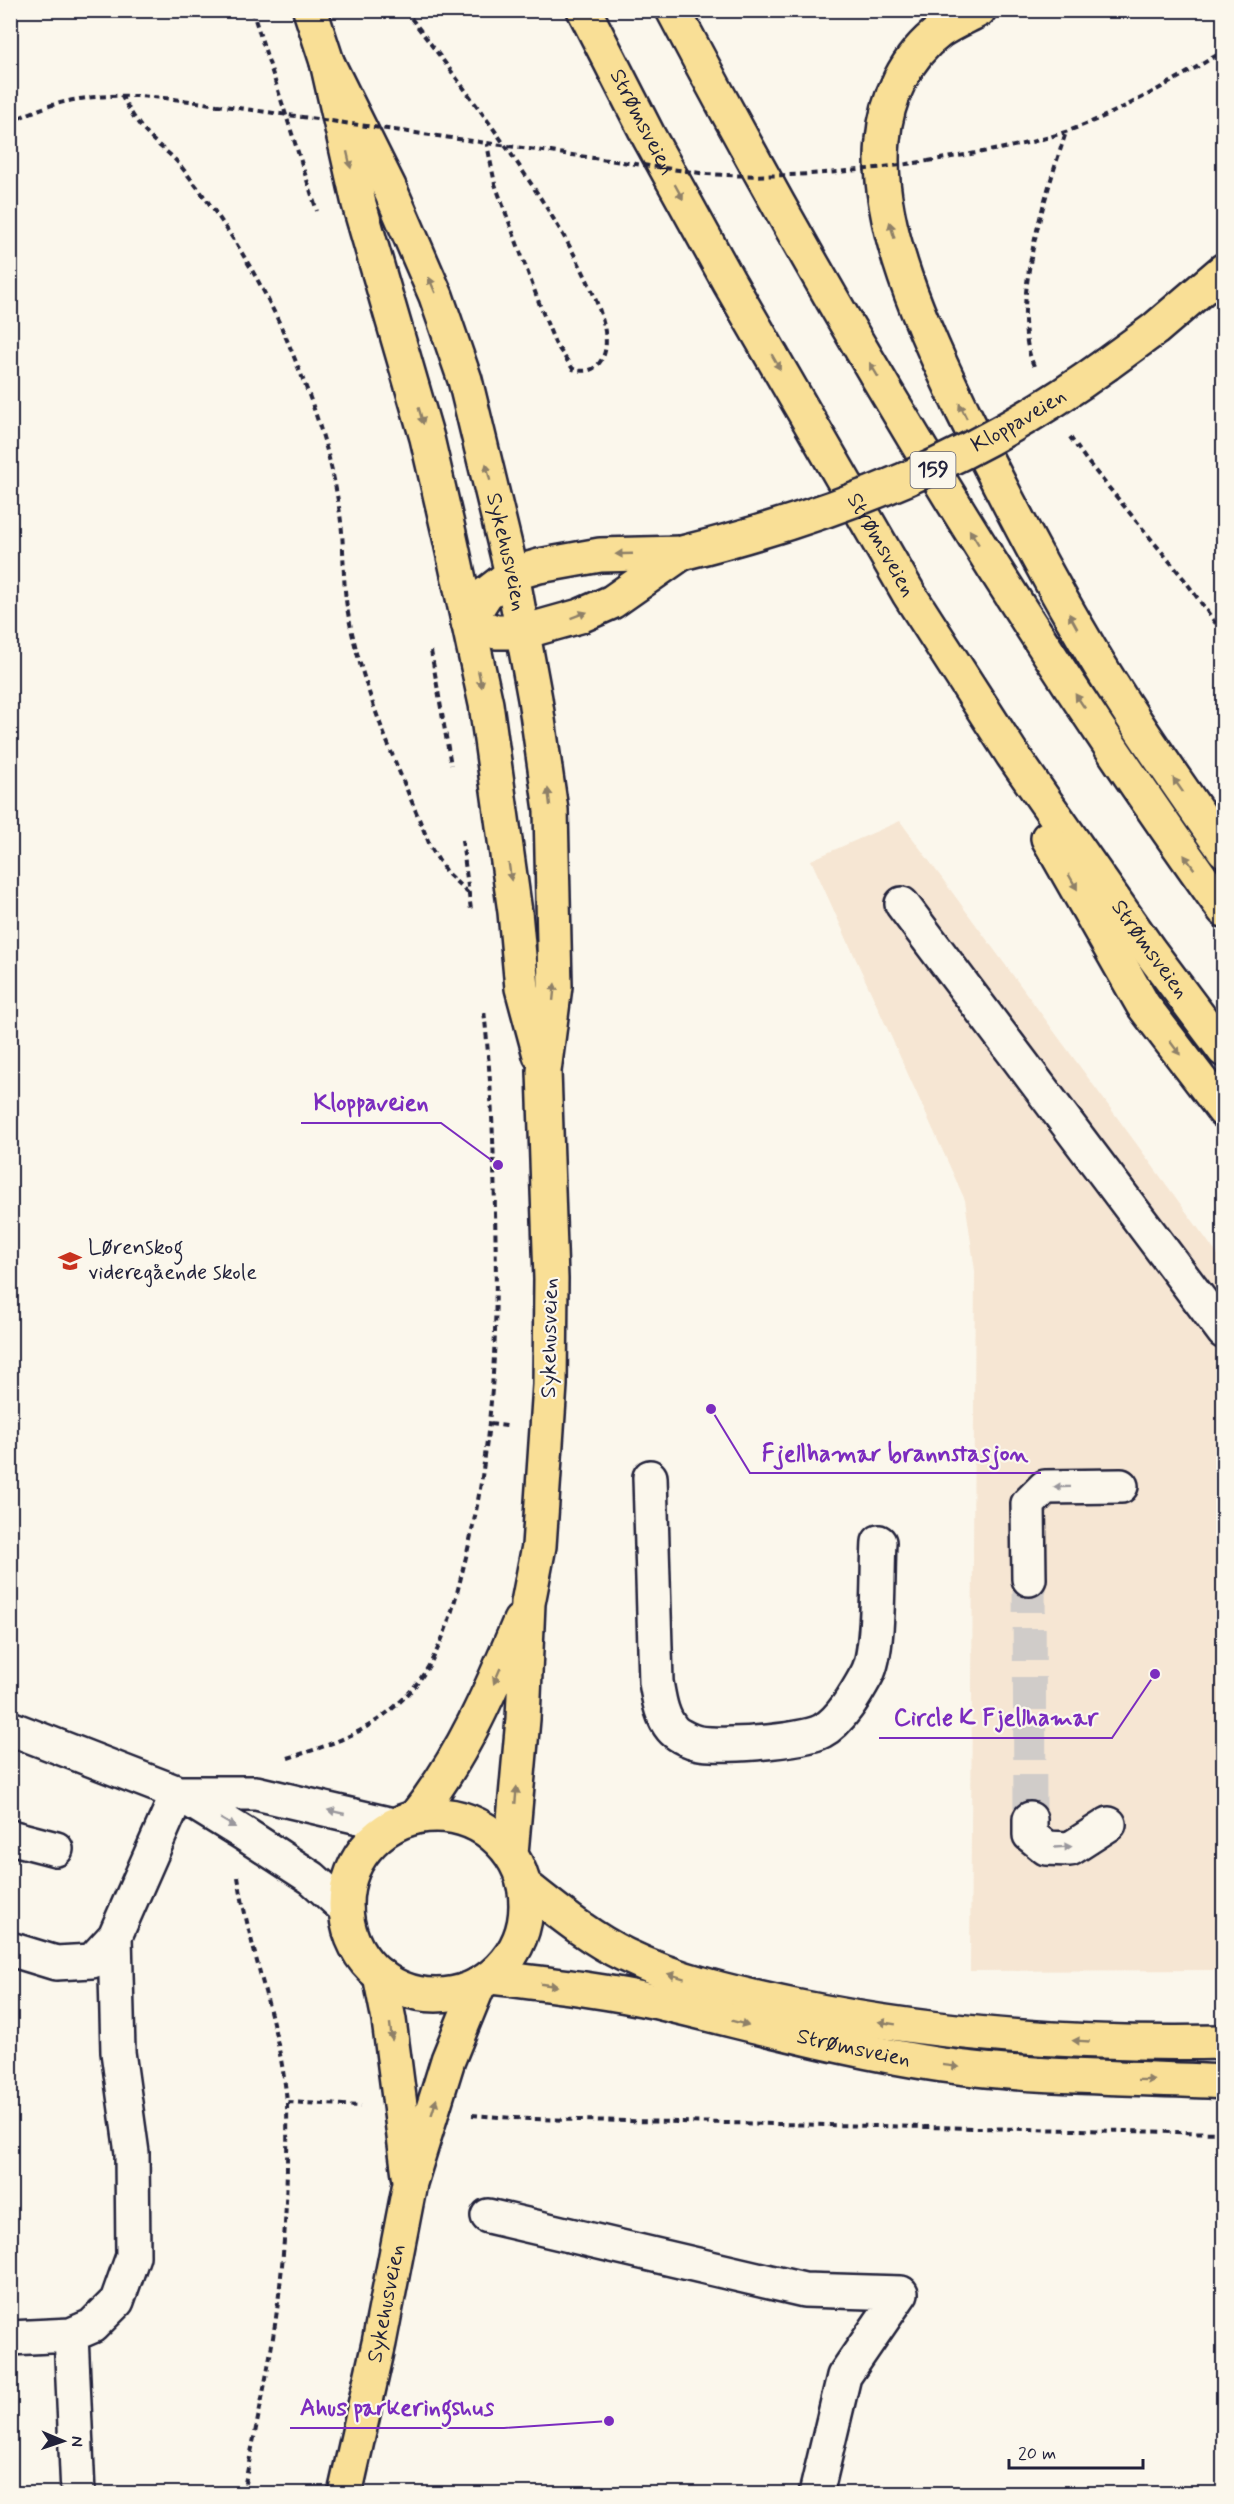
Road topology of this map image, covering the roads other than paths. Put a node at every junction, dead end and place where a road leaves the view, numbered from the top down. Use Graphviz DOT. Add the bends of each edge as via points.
graph roads {
  1 [pos="310,10"];
  2 [pos="584,10"];
  3 [pos="673,10"];
  4 [pos="979,10"];
  5 [pos="327,62"];
  6 [pos="1222,271"];
  7 [pos="682,553"];
  8 [pos="512,574"];
  9 [pos="909,594"];
  10 [pos="468,622"];
  11 [pos="523,632"];
  12 [pos="1224,850"];
  13 [pos="903,904"];
  14 [pos="1224,910"];
  15 [pos="1224,1050"];
  16 [pos="544,1071"];
  17 [pos="1224,1112"];
  18 [pos="1224,1332"];
  19 [pos="650,1477"];
  20 [pos="1121,1486"];
  21 [pos="879,1542"];
  22 [pos="1029,1579"];
  23 [pos="528,1603"];
  24 [pos="10,1728"];
  25 [pos="178,1793"];
  26 [pos="1030,1819"];
  27 [pos="404,1821"];
  28 [pos="1109,1824"];
  29 [pos="10,1837"];
  30 [pos="56,1849"];
  31 [pos="511,1853"];
  32 [pos="524,1886"];
  33 [pos="346,1909"];
  34 [pos="115,1936"];
  35 [pos="10,1949"];
  36 [pos="380,1975"];
  37 [pos="485,1980"];
  38 [pos="1224,2042"];
  39 [pos="1224,2082"];
  40 [pos="410,2183"];
  41 [pos="488,2216"];
  42 [pos="71,2335"];
  43 [pos="10,2338"];
  44 [pos="78,2493"];
  45 [pos="345,2493"];
  46 [pos="816,2493"];
  1 -- 5 [label="main road, Sykehusveien"];
  2 -- 9 [label="main road, Strømsveien, one-way" via="729,282"];
  14 -- 3 [label="main road, 159, one-way" via="1048,654 954,505 795,235"];
  12 -- 4 [label="main road, one-way" via="1077,628 1005,498 935,353 889,220 882,141 900,78 940,32"];
  8 -- 5 [label="main road, Sykehusveien, one-way" via="465,380 436,296 389,187"];
  5 -- 10 [label="main road, Sykehusveien, one-way" via="359,204 427,438"];
  6 -- 7 [label="main road, Kloppaveien, bridge" via="1107,364 998,434 897,485 764,531"];
  7 -- 8 [label="main road, Kloppaveien, one-way" via="600,555"];
  11 -- 7 [label="main road, Kloppaveien, one-way" via="580,616 612,602"];
  8 -- 10 [label="main road, Kloppaveien" via="486,594"];
  8 -- 11 [label="main road, Sykehusveien"];
  9 -- 15 [label="main road, Strømsveien" via="1012,754"];
  9 -- 17 [label="main road, one-way" via="1143,1005"];
  10 -- 11 [label="main road, Kloppaveien" via="496,632"];
  10 -- 16 [label="main road, Sykehusveien, one-way" via="486,704 522,988"];
  16 -- 11 [label="main road, Sykehusveien, one-way" via="555,986 551,810"];
  13 -- 18 [label="street"];
  16 -- 23 [label="main road, Sykehusveien" via="551,1279 550,1385 539,1546"];
  19 -- 21 [label="street" via="656,1682 662,1710 673,1730 692,1742 804,1738 824,1730 839,1716 868,1672 874,1641"];
  20 -- 22 [label="street, one-way" via="1045,1487 1028,1504"];
  23 -- 27 [label="main road, Sykehusveien, one-way" via="483,1708 445,1776"];
  31 -- 23 [label="main road, Sykehusveien, one-way"];
  24 -- 25 [label="street"];
  27 -- 25 [label="street, one-way" via="256,1793"];
  25 -- 33 [label="street, one-way" via="312,1878"];
  25 -- 34 [label="street"];
  26 -- 28 [label="street, one-way" via="1030,1835 1046,1848 1070,1849"];
  27 -- 31 [label="main road" via="436,1815 458,1817 496,1837"];
  27 -- 33 [label="main road" via="376,1837 363,1852 353,1870"];
  29 -- 30 [label="street"];
  31 -- 32 [label="main road"];
  32 -- 37 [label="main road" via="524,1926 505,1962"];
  38 -- 32 [label="main road, Strømsveien, one-way" via="1128,2043 1002,2036 897,2024 772,2001 676,1976 624,1955"];
  33 -- 36 [label="main road" via="356,1946"];
  34 -- 35 [label="street" via="92,1961 56,1962"];
  34 -- 42 [label="street" via="118,2052 132,2153 133,2256 117,2301 92,2326"];
  36 -- 37 [label="main road" via="418,1993 438,1995 459,1992"];
  36 -- 40 [label="main road, Sykehusveien, one-way"];
  37 -- 39 [label="main road, Strømsveien, one-way" via="606,1992 768,2031 941,2064 1054,2076"];
  40 -- 37 [label="main road, Sykehusveien, one-way" via="448,2060"];
  40 -- 45 [label="main road, Sykehusveien"];
  41 -- 46 [label="street" via="804,2290 902,2293 844,2376"];
  42 -- 43 [label="street"];
  42 -- 44 [label="street"];
}
